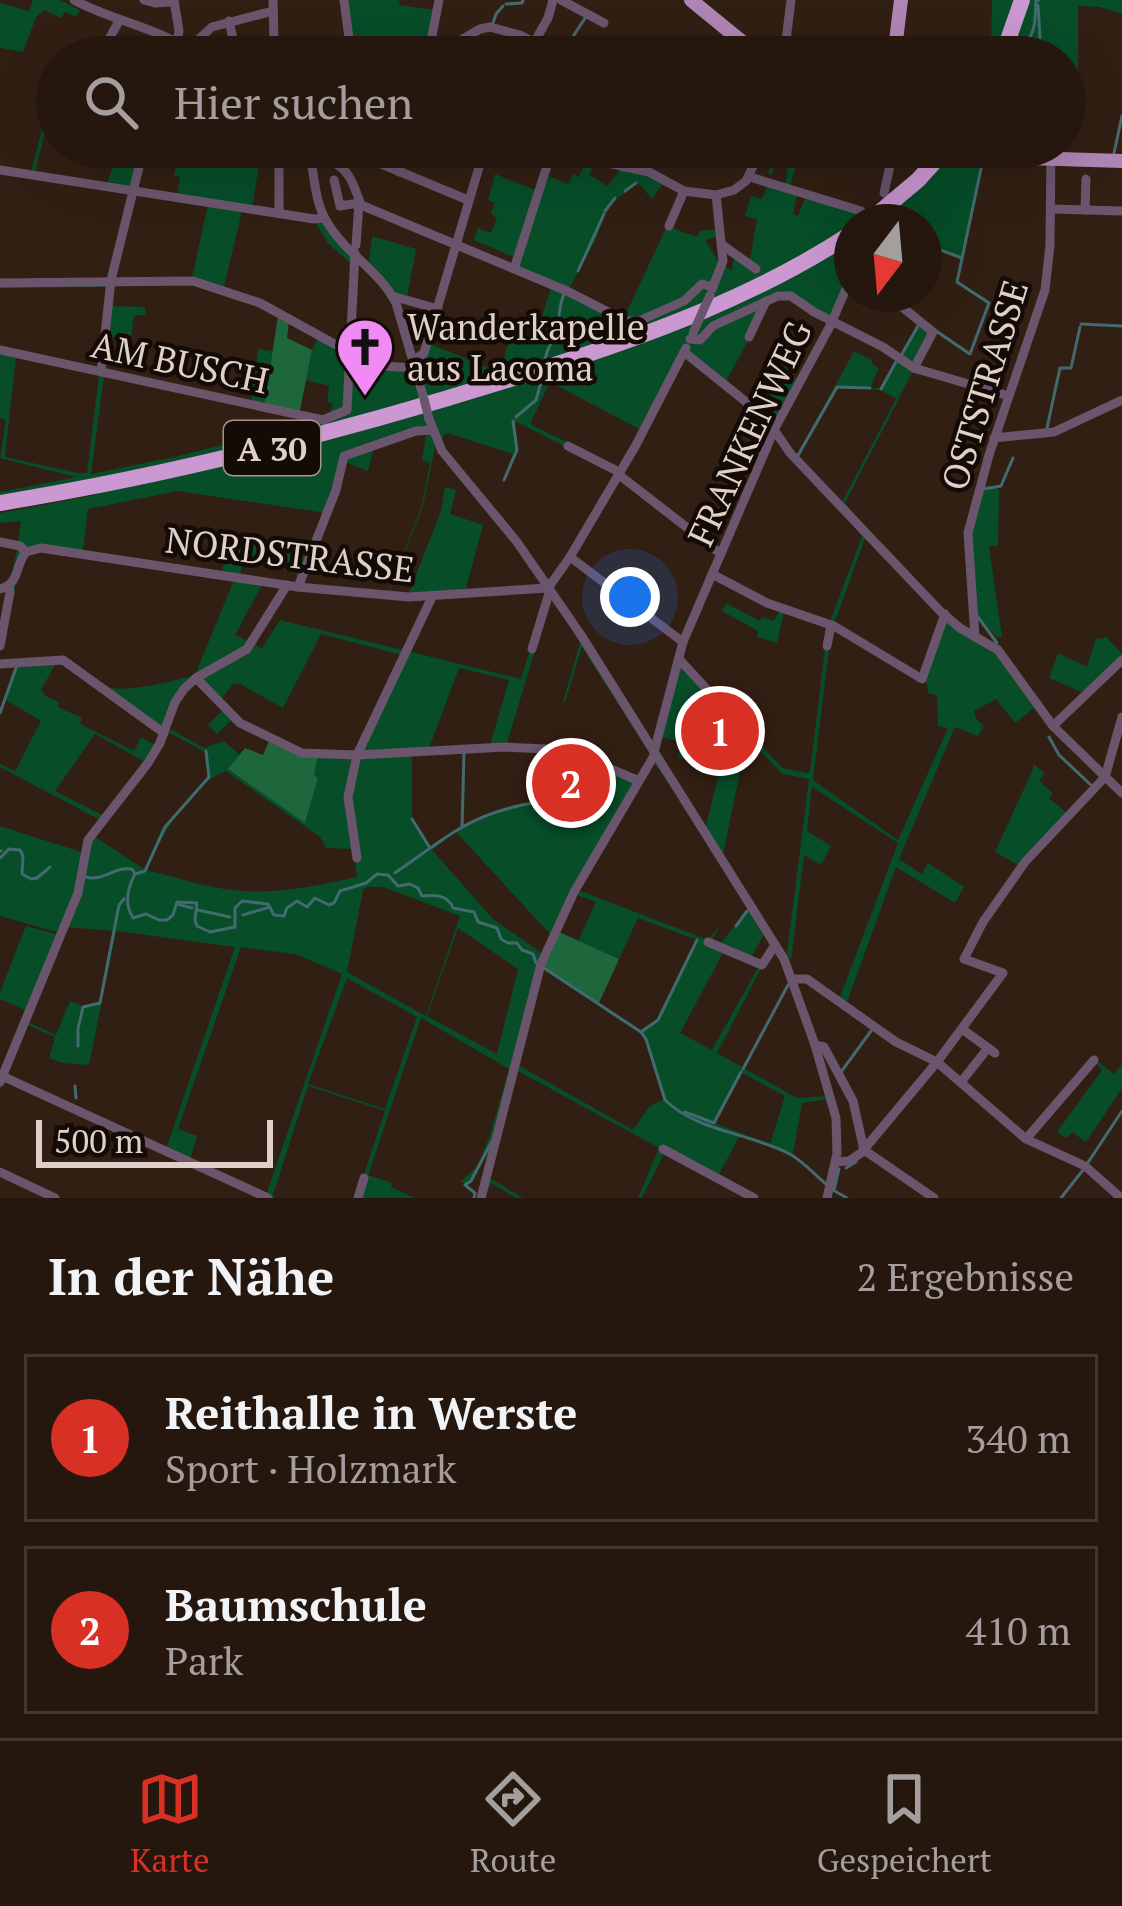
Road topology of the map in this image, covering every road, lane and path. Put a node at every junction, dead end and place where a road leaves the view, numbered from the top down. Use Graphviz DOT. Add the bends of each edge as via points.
graph roads {
  1 [pos="74,0"];
  2 [pos="144,0"];
  3 [pos="344,0"];
  4 [pos="439,0"];
  5 [pos="557,0"];
  6 [pos="691,0"];
  7 [pos="791,0"];
  8 [pos="902,0"];
  9 [pos="1024,0"];
  10 [pos="174,1"];
  11 [pos="95,5"];
  12 [pos="273,5"];
  13 [pos="119,21"];
  14 [pos="229,21"];
  15 [pos="604,23"];
  16 [pos="111,36"];
  17 [pos="162,36"];
  18 [pos="178,36"];
  19 [pos="207,36"];
  20 [pos="232,36"];
  21 [pos="274,36"];
  22 [pos="349,36"];
  23 [pos="432,36"];
  24 [pos="469,36"];
  25 [pos="522,36"];
  26 [pos="538,36"];
  27 [pos="734,36"];
  28 [pos="787,36"];
  29 [pos="898,36"];
  30 [pos="1012,36"];
  31 [pos="1086,156"];
  32 [pos="1122,160"];
  33 [pos="138,168"];
  34 [pos="312,168"];
  35 [pos="343,168"];
  36 [pos="390,168"];
  37 [pos="400,168"];
  38 [pos="478,168"];
  39 [pos="547,168"];
  40 [pos="629,168"];
  41 [pos="753,168"];
  42 [pos="889,168"];
  43 [pos="930,168"];
  44 [pos="934,168"];
  45 [pos="1052,168"];
  46 [pos="0,170"];
  47 [pos="279,170"];
  48 [pos="399,172"];
  49 [pos="294,173"];
  50 [pos="749,177"];
  51 [pos="334,179"];
  52 [pos="1086,179"];
  53 [pos="279,188"];
  54 [pos="132,190"];
  55 [pos="294,190"];
  56 [pos="684,191"];
  57 [pos="884,193"];
  58 [pos="716,195"];
  59 [pos="468,200"];
  60 [pos="359,202"];
  61 [pos="882,204"];
  62 [pos="899,204"];
  63 [pos="834,206"];
  64 [pos="1052,209"];
  65 [pos="1085,210"];
  66 [pos="1122,211"];
  67 [pos="279,214"];
  68 [pos="324,218"];
  69 [pos="669,226"];
  70 [pos="455,244"];
  71 [pos="722,244"];
  72 [pos="355,249"];
  73 [pos="834,249"];
  74 [pos="514,269"];
  75 [pos="756,269"];
  76 [pos="111,280"];
  77 [pos="0,284"];
  78 [pos="711,291"];
  79 [pos="392,296"];
  80 [pos="766,302"];
  81 [pos="438,309"];
  82 [pos="835,312"];
  83 [pos="908,312"];
  84 [pos="831,322"];
  85 [pos="692,336"];
  86 [pos="749,337"];
  87 [pos="0,350"];
  88 [pos="684,352"];
  89 [pos="349,358"];
  90 [pos="414,365"];
  91 [pos="914,368"];
  92 [pos="101,372"];
  93 [pos="1009,396"];
  94 [pos="1122,400"];
  95 [pos="431,425"];
  96 [pos="775,428"];
  97 [pos="994,438"];
  98 [pos="568,446"];
  99 [pos="618,473"];
  100 [pos="0,506"];
  101 [pos="0,542"];
  102 [pos="26,552"];
  103 [pos="721,554"];
  104 [pos="570,557"];
  105 [pos="712,574"];
  106 [pos="292,586"];
  107 [pos="4,588"];
  108 [pos="549,589"];
  109 [pos="432,597"];
  110 [pos="946,614"];
  111 [pos="831,625"];
  112 [pos="976,638"];
  113 [pos="683,643"];
  114 [pos="0,646"];
  115 [pos="827,646"];
  116 [pos="532,649"];
  117 [pos="679,659"];
  118 [pos="1122,659"];
  119 [pos="0,664"];
  120 [pos="196,678"];
  121 [pos="1062,717"];
  122 [pos="1122,717"];
  123 [pos="737,722"];
  124 [pos="1053,726"];
  125 [pos="164,733"];
  126 [pos="1065,738"];
  127 [pos="654,753"];
  128 [pos="357,754"];
  129 [pos="1105,777"];
  130 [pos="639,781"];
  131 [pos="1122,793"];
  132 [pos="357,858"];
  133 [pos="708,942"];
  134 [pos="775,945"];
  135 [pos="792,979"];
  136 [pos="962,1029"];
  137 [pos="815,1045"];
  138 [pos="1094,1060"];
  139 [pos="937,1062"];
  140 [pos="1,1078"];
  141 [pos="961,1082"];
  142 [pos="1026,1139"];
  143 [pos="663,1148"];
  144 [pos="863,1150"];
  145 [pos="836,1162"];
  146 [pos="0,1172"];
  147 [pos="364,1178"];
  148 [pos="829,1190"];
  149 [pos="261,1196"];
  150 [pos="55,1198"];
  151 [pos="358,1198"];
  152 [pos="481,1198"];
  153 [pos="754,1198"];
  154 [pos="934,1198"];
  155 [pos="1121,1198"];
  1 -- 11 [label="street"];
  2 -- 10 [label="street"];
  3 -- 22 [label="street"];
  4 -- 23 [label="street"];
  5 -- 15 [label="street"];
  5 -- 26 [label="street"];
  6 -- 27 [label="main road"];
  7 -- 28 [label="street"];
  8 -- 29 [label="main road"];
  9 -- 30 [label="highway"];
  10 -- 18 [label="street"];
  11 -- 13 [label="street"];
  12 -- 14 [label="street"];
  12 -- 21 [label="street"];
  13 -- 16 [label="street"];
  13 -- 17 [label="street"];
  14 -- 19 [label="street"];
  14 -- 20 [label="street"];
  24 -- 25 [label="street" via="486,27"];
  31 -- 32 [label="main road"];
  33 -- 54 [label="street"];
  34 -- 68 [label="street"];
  35 -- 60 [label="street"];
  36 -- 48 [label="street"];
  37 -- 48 [label="street"];
  38 -- 59 [label="street"];
  39 -- 74 [label="street"];
  40 -- 56 [label="street"];
  41 -- 50 [label="street"];
  42 -- 57 [label="street"];
  43 -- 61 [label="highway"];
  44 -- 62 [label="highway"];
  45 -- 64 [label="street, OSTSTRASSE"];
  46 -- 54 [label="street"];
  47 -- 49 [label="street"];
  47 -- 53 [label="street"];
  48 -- 59 [label="street"];
  50 -- 58 [label="street"];
  50 -- 63 [label="street"];
  51 -- 60 [label="street" via="340,206"];
  52 -- 65 [label="street"];
  53 -- 55 [label="street"];
  53 -- 67 [label="street"];
  54 -- 67 [label="street"];
  54 -- 76 [label="street"];
  56 -- 58 [label="street"];
  56 -- 69 [label="street"];
  58 -- 71 [label="street"];
  59 -- 70 [label="street"];
  60 -- 70 [label="street"];
  60 -- 72 [label="street"];
  64 -- 65 [label="street"];
  64 -- 93 [label="street, OSTSTRASSE" via="1045,290"];
  65 -- 66 [label="street"];
  67 -- 68 [label="street"];
  68 -- 72 [label="street"];
  70 -- 74 [label="street"];
  70 -- 81 [label="street"];
  71 -- 75 [label="street"];
  71 -- 78 [label="street"];
  72 -- 79 [label="street"];
  72 -- 89 [label="street"];
  73 -- 100 [label="highway, A 30" via="734,303 448,406 112,490"];
  74 -- 78 [label="street" via="632,322 684,301 702,284"];
  76 -- 77 [label="street"];
  76 -- 89 [label="street" via="220,288"];
  76 -- 92 [label="street"];
  78 -- 85 [label="street, bridge"];
  79 -- 81 [label="street"];
  79 -- 90 [label="street"];
  80 -- 84 [label="street" via="788,295"];
  80 -- 85 [label="street" via="712,326 700,340"];
  80 -- 86 [label="street"];
  81 -- 90 [label="street"];
  82 -- 84 [label="street, FRANKENWEG"];
  83 -- 91 [label="street" via="933,332"];
  84 -- 91 [label="street"];
  84 -- 96 [label="street, FRANKENWEG"];
  85 -- 88 [label="street"];
  87 -- 92 [label="street, AM BUSCH"];
  88 -- 96 [label="street"];
  88 -- 99 [label="street"];
  89 -- 90 [label="street"];
  89 -- 92 [label="street, AM BUSCH" via="346,410 323,420"];
  90 -- 95 [label="street, bridge"];
  91 -- 93 [label="street"];
  93 -- 97 [label="street, OSTSTRASSE"];
  94 -- 97 [label="street" via="1054,432"];
  95 -- 106 [label="street" via="347,454"];
  95 -- 108 [label="street"];
  96 -- 103 [label="street, FRANKENWEG"];
  96 -- 110 [label="street"];
  97 -- 112 [label="street, OSTSTRASSE" via="969,525"];
  98 -- 99 [label="street"];
  99 -- 103 [label="street"];
  99 -- 104 [label="street"];
  101 -- 102 [label="street, NORDSTRASSE"];
  102 -- 106 [label="street, NORDSTRASSE"];
  102 -- 107 [label="street"];
  103 -- 105 [label="street, FRANKENWEG"];
  104 -- 108 [label="street"];
  104 -- 113 [label="street"];
  105 -- 111 [label="street"];
  105 -- 113 [label="street, FRANKENWEG"];
  106 -- 109 [label="street, NORDSTRASSE"];
  106 -- 120 [label="street" via="248,649"];
  107 -- 114 [label="street"];
  108 -- 109 [label="street, NORDSTRASSE"];
  108 -- 116 [label="street"];
  108 -- 127 [label="street"];
  109 -- 128 [label="street"];
  110 -- 111 [label="street" via="922,679"];
  110 -- 112 [label="street"];
  111 -- 115 [label="street"];
  112 -- 124 [label="street" via="998,650"];
  113 -- 117 [label="street, FRANKENWEG"];
  117 -- 123 [label="street"];
  117 -- 127 [label="street, FRANKENWEG"];
  118 -- 121 [label="street"];
  119 -- 125 [label="street" via="63,660"];
  120 -- 125 [label="street" via="175,702"];
  120 -- 128 [label="street" via="240,723 302,753"];
  121 -- 124 [label="street"];
  121 -- 126 [label="street"];
  122 -- 129 [label="street"];
  124 -- 126 [label="street"];
  125 -- 140 [label="street" via="88,840 78,893"];
  126 -- 129 [label="street"];
  127 -- 130 [label="street, FRANKENWEG"];
  127 -- 134 [label="street"];
  128 -- 130 [label="street" via="567,749"];
  128 -- 132 [label="street" via="348,794"];
  129 -- 131 [label="street"];
  129 -- 136 [label="street" via="1034,850 983,922 964,959 1003,974"];
  130 -- 152 [label="street, FRANKENWEG" via="541,965"];
  133 -- 134 [label="street" via="762,965"];
  134 -- 135 [label="street"];
  135 -- 137 [label="street"];
  135 -- 139 [label="street" via="807,979"];
  136 -- 139 [label="street"];
  136 -- 141 [label="street" via="992,1051"];
  137 -- 144 [label="street" via="824,1047 850,1094"];
  137 -- 145 [label="street" via="836,1118"];
  138 -- 142 [label="street"];
  139 -- 141 [label="street"];
  139 -- 144 [label="street"];
  140 -- 149 [label="street"];
  141 -- 142 [label="street"];
  142 -- 155 [label="street" via="1084,1166"];
  143 -- 153 [label="street"];
  144 -- 145 [label="street"];
  144 -- 154 [label="street"];
  145 -- 148 [label="street"];
  146 -- 150 [label="street"];
  147 -- 151 [label="street"];
}
